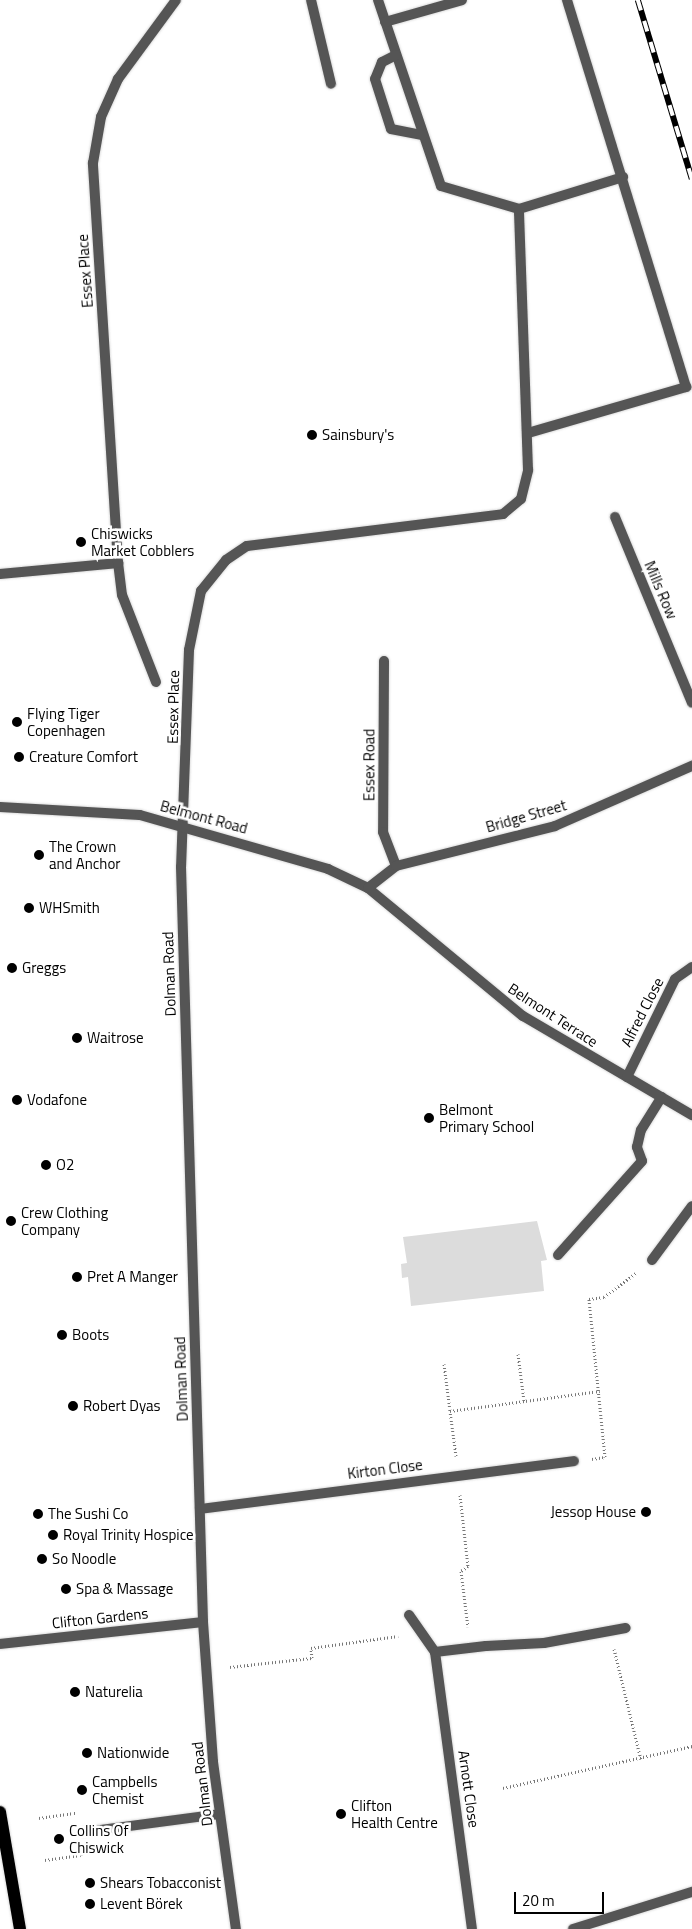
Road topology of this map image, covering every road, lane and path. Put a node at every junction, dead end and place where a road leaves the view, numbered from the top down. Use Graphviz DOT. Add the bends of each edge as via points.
graph roads {
  1 [pos="176,0"];
  2 [pos="311,0"];
  3 [pos="378,0"];
  4 [pos="462,0"];
  5 [pos="567,0"];
  6 [pos="385,22"];
  7 [pos="396,55"];
  8 [pos="331,84"];
  9 [pos="422,135"];
  10 [pos="623,177"];
  11 [pos="518,208"];
  12 [pos="528,433"];
  13 [pos="615,517"];
  14 [pos="118,563"];
  15 [pos="0,574"];
  16 [pos="384,661"];
  17 [pos="156,682"];
  18 [pos="692,703"];
  19 [pos="692,766"];
  20 [pos="0,806"];
  21 [pos="183,826"];
  22 [pos="396,866"];
  23 [pos="368,888"];
  24 [pos="388,903"];
  25 [pos="692,967"];
  26 [pos="627,1077"];
  27 [pos="662,1097"];
  28 [pos="692,1115"];
  29 [pos="692,1206"];
  30 [pos="558,1255"];
  31 [pos="652,1260"];
  32 [pos="518,1354"];
  33 [pos="444,1364"];
  34 [pos="600,1392"];
  35 [pos="524,1401"];
  36 [pos="450,1411"];
  37 [pos="574,1461"];
  38 [pos="458,1475"];
  39 [pos="200,1508"];
  40 [pos="409,1615"];
  41 [pos="203,1622"];
  42 [pos="626,1628"];
  43 [pos="421,1633"];
  44 [pos="610,1634"];
  45 [pos="0,1644"];
  46 [pos="470,1648"];
  47 [pos="435,1652"];
  48 [pos="230,1667"];
  49 [pos="692,1746"];
  50 [pos="641,1760"];
  51 [pos="503,1788"];
  52 [pos="0,1812"];
  53 [pos="220,1814"];
  54 [pos="85,1832"];
  55 [pos="692,1892"];
  56 [pos="20,1929"];
  57 [pos="236,1929"];
  58 [pos="472,1929"];
  59 [pos="573,1929"];
  1 -- 14 [label="street, Essex Place" via="118,78 101,117 93,163"];
  2 -- 8 [label="street"];
  3 -- 6 [label="street"];
  4 -- 6 [label="street"];
  5 -- 10 [label="street"];
  6 -- 7 [label="street"];
  7 -- 9 [label="street"];
  7 -- 9 [label="street" via="382,62 375,79 380,96 391,129"];
  9 -- 11 [label="street" via="440,186"];
  10 -- 11 [label="street"];
  10 -- 12 [label="street" via="686,387"];
  11 -- 12 [label="street"];
  12 -- 21 [label="street, Essex Place" via="528,484 521,499 503,514 253,545 226,560 201,591 189,650"];
  13 -- 18 [label="street, Mills Row"];
  14 -- 15 [label="street"];
  14 -- 17 [label="street, Essex Place" via="122,595"];
  16 -- 22 [label="street, Essex Road" via="383,832"];
  19 -- 22 [label="street, Bridge Street" via="555,826"];
  20 -- 21 [label="street, Belmont Road" via="140,815"];
  21 -- 23 [label="street, Belmont Road" via="328,869"];
  21 -- 39 [label="street, Dolman Road"];
  22 -- 23 [label="street, Bridge Street"];
  23 -- 24 [label="street, Belmont Road"];
  24 -- 26 [label="street, Belmont Terrace" via="523,1016"];
  25 -- 26 [label="street, Alfred Close" via="675,979"];
  26 -- 27 [label="street, Belmont Terrace"];
  27 -- 28 [label="street, Belmont Terrace"];
  27 -- 30 [label="street" via="641,1130 637,1147 642,1161"];
  29 -- 31 [label="street"];
  31 -- 34 [label="path" via="604,1297 589,1299"];
  32 -- 35 [label="path"];
  33 -- 36 [label="path"];
  34 -- 35 [label="path"];
  34 -- 37 [label="path" via="605,1457"];
  35 -- 36 [label="path"];
  36 -- 38 [label="path"];
  37 -- 38 [label="street, Kirton Close"];
  38 -- 39 [label="street, Kirton Close"];
  38 -- 46 [label="path" via="468,1566 462,1571"];
  39 -- 41 [label="street, Dolman Road"];
  40 -- 43 [label="street, Arnott Close"];
  41 -- 45 [label="street, Clifton Gardens"];
  41 -- 53 [label="street, Dolman Road"];
  42 -- 44 [label="street"];
  43 -- 47 [label="street, Arnott Close"];
  43 -- 48 [label="path" via="311,1648 312,1658"];
  44 -- 46 [label="street"];
  44 -- 50 [label="path"];
  46 -- 47 [label="street"];
  47 -- 58 [label="street, Arnott Close"];
  49 -- 50 [label="path"];
  50 -- 51 [label="path"];
  52 -- 56 [label="main road"];
  53 -- 54 [label="street"];
  53 -- 57 [label="street, Dolman Road"];
  55 -- 59 [label="street"];
}
